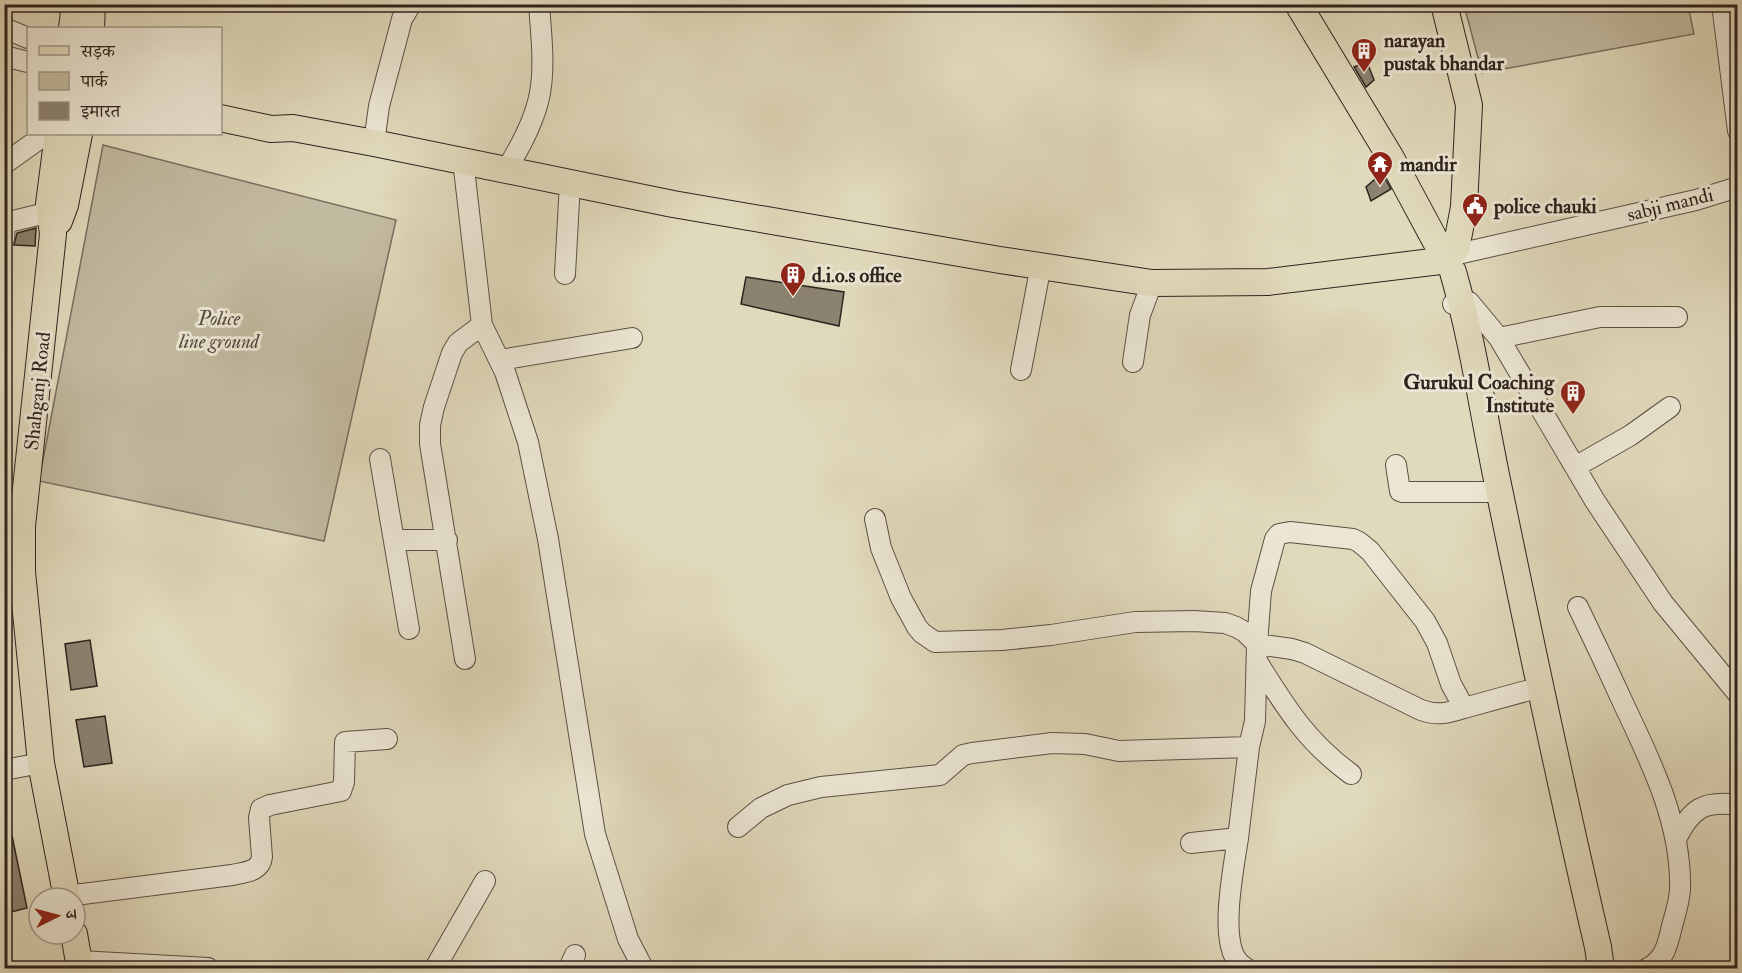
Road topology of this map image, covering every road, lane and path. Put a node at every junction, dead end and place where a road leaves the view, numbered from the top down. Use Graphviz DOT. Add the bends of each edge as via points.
graph roads {
  1 [pos="75,4"];
  2 [pos="92,4"];
  3 [pos="411,4"];
  4 [pos="539,4"];
  5 [pos="1298,4"];
  6 [pos="1429,4"];
  7 [pos="1444,4"];
  8 [pos="1722,4"];
  9 [pos="72,27"];
  10 [pos="91,27"];
  11 [pos="4,28"];
  12 [pos="27,38"];
  13 [pos="4,56"];
  14 [pos="27,62"];
  15 [pos="222,101"];
  16 [pos="1460,106"];
  17 [pos="222,118"];
  18 [pos="293,128"];
  19 [pos="1737,131"];
  20 [pos="45,135"];
  21 [pos="58,135"];
  22 [pos="79,135"];
  23 [pos="374,143"];
  24 [pos="462,160"];
  25 [pos="4,164"];
  26 [pos="507,169"];
  27 [pos="570,182"];
  28 [pos="1737,187"];
  29 [pos="52,223"];
  30 [pos="4,238"];
  31 [pos="1449,258"];
  32 [pos="1041,265"];
  33 [pos="565,274"];
  34 [pos="1152,282"];
  35 [pos="1456,303"];
  36 [pos="1677,317"];
  37 [pos="482,325"];
  38 [pos="632,338"];
  39 [pos="1499,338"];
  40 [pos="500,360"];
  41 [pos="1133,362"];
  42 [pos="1022,370"];
  43 [pos="1670,406"];
  44 [pos="380,459"];
  45 [pos="1396,465"];
  46 [pos="1575,467"];
  47 [pos="1493,492"];
  48 [pos="875,519"];
  49 [pos="394,540"];
  50 [pos="447,540"];
  51 [pos="1578,607"];
  52 [pos="409,629"];
  53 [pos="1257,654"];
  54 [pos="465,659"];
  55 [pos="1526,691"];
  56 [pos="1737,694"];
  57 [pos="1464,708"];
  58 [pos="387,740"];
  59 [pos="1249,747"];
  60 [pos="41,763"];
  61 [pos="4,770"];
  62 [pos="1351,774"];
  63 [pos="1553,781"];
  64 [pos="1737,805"];
  65 [pos="738,827"];
  66 [pos="1238,838"];
  67 [pos="1676,839"];
  68 [pos="1191,843"];
  69 [pos="485,881"];
  70 [pos="65,886"];
  71 [pos="87,894"];
  72 [pos="1588,941"];
  73 [pos="76,946"];
  74 [pos="79,965"];
  75 [pos="208,969"];
  76 [pos="435,969"];
  77 [pos="643,969"];
  78 [pos="1246,969"];
  79 [pos="1584,969"];
  80 [pos="1601,969"];
  81 [pos="1648,969"];
  1 -- 9 [label="main road"];
  2 -- 10 [label="main road"];
  3 -- 23 [label="street" via="402,19"];
  4 -- 26 [label="street" via="540,94 526,137"];
  5 -- 31 [label="main road"];
  6 -- 16 [label="main road" via="1448,81"];
  7 -- 16 [label="main road"];
  8 -- 19 [label="street"];
  11 -- 12 [label="street"];
  13 -- 14 [label="street"];
  15 -- 18 [label="main road" via="272,115"];
  16 -- 31 [label="main road" via="1452,122"];
  17 -- 18 [label="main road" via="271,129"];
  18 -- 23 [label="main road"];
  20 -- 25 [label="street"];
  21 -- 29 [label="main road, Shahganj Road" via="49,204"];
  22 -- 29 [label="main road" via="65,205"];
  23 -- 24 [label="main road"];
  24 -- 26 [label="main road"];
  24 -- 37 [label="street"];
  26 -- 27 [label="main road"];
  27 -- 32 [label="main road" via="673,204"];
  27 -- 33 [label="street"];
  28 -- 31 [label="street, sabji mandi"];
  29 -- 30 [label="street" via="9,222"];
  29 -- 60 [label="main road, Shahganj Road" via="22,526 22,572"];
  31 -- 34 [label="main road" via="1268,282"];
  31 -- 35 [label="main road"];
  32 -- 34 [label="main road"];
  32 -- 42 [label="street"];
  34 -- 41 [label="street" via="1140,315"];
  35 -- 39 [label="street" via="1469,302"];
  35 -- 47 [label="main road" via="1476,365"];
  36 -- 39 [label="street" via="1600,317"];
  37 -- 40 [label="street"];
  37 -- 50 [label="street" via="458,343 452,353 430,425"];
  38 -- 40 [label="street"];
  39 -- 46 [label="street"];
  40 -- 77 [label="street" via="528,442 548,539 595,834 628,939"];
  43 -- 46 [label="street" via="1631,435"];
  44 -- 49 [label="street"];
  45 -- 47 [label="street" via="1403,492"];
  46 -- 56 [label="street" via="1663,603"];
  47 -- 55 [label="main road"];
  47 -- 63 [label="main road"];
  48 -- 53 [label="street" via="881,548 901,598 917,627 935,642 1002,640 1135,622 1194,621 1236,627 1245,632"];
  49 -- 50 [label="street"];
  49 -- 52 [label="street"];
  50 -- 54 [label="street"];
  51 -- 67 [label="street" via="1646,750"];
  53 -- 57 [label="street" via="1292,649 1421,710 1444,714"];
  53 -- 57 [label="street" via="1261,591 1279,534 1353,539 1370,551 1425,621"];
  53 -- 59 [label="street"];
  53 -- 62 [label="street" via="1299,726 1328,758"];
  55 -- 57 [label="street"];
  55 -- 63 [label="main road"];
  58 -- 71 [label="street" via="345,742 341,791 261,809 262,861 256,868 232,875"];
  59 -- 65 [label="street" via="1119,751 1052,743 972,753 963,755 940,775 821,787 788,795 761,808"];
  59 -- 66 [label="street"];
  60 -- 61 [label="street"];
  60 -- 70 [label="main road, Shahganj Road"];
  63 -- 72 [label="main road"];
  64 -- 67 [label="street" via="1703,806 1690,815"];
  66 -- 68 [label="street"];
  66 -- 78 [label="street" via="1228,923 1232,951"];
  67 -- 81 [label="street" via="1678,903 1667,948"];
  69 -- 76 [label="street"];
  72 -- 79 [label="main road"];
  72 -- 80 [label="main road"];
  73 -- 74 [label="main road"];
  74 -- 75 [label="street"];
}
